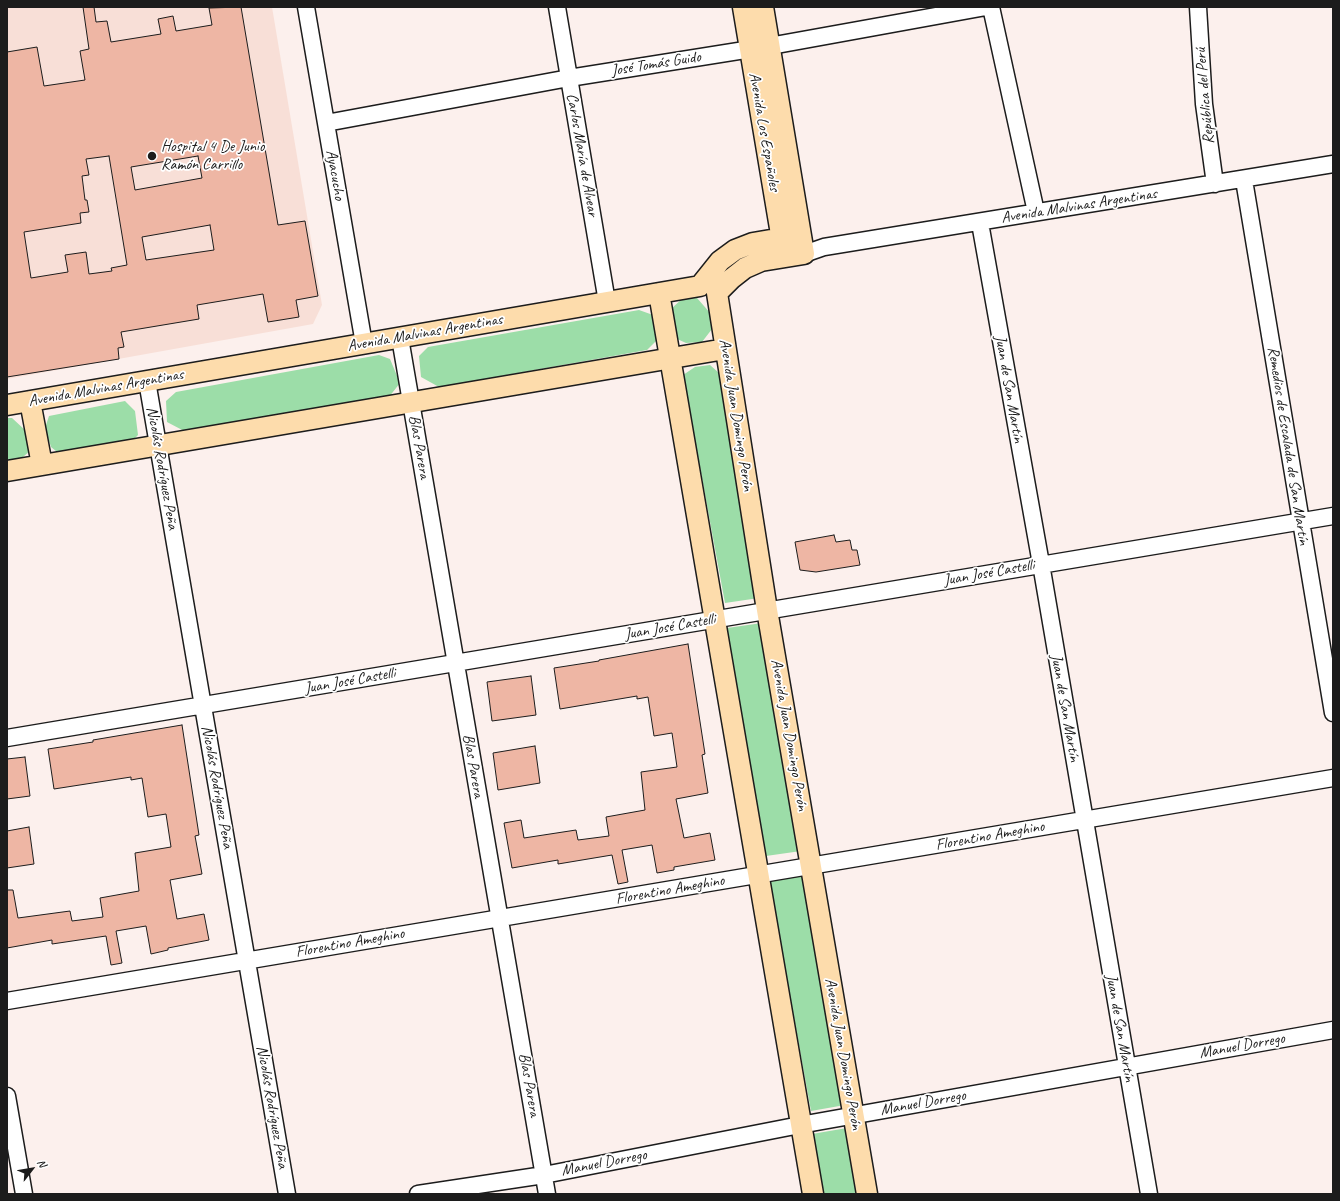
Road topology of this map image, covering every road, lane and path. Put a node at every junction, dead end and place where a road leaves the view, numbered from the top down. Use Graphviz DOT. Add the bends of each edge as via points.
graph roads {
  1 [pos="306,7"];
  2 [pos="557,7"];
  3 [pos="743,7"];
  4 [pos="763,7"];
  5 [pos="986,7"];
  6 [pos="991,7"];
  7 [pos="1198,7"];
  8 [pos="770,46"];
  9 [pos="750,49"];
  10 [pos="569,78"];
  11 [pos="326,123"];
  12 [pos="1333,164"];
  13 [pos="1244,180"];
  14 [pos="1215,184"];
  15 [pos="1036,212"];
  16 [pos="980,223"];
  17 [pos="793,246"];
  18 [pos="708,290"];
  19 [pos="660,293"];
  20 [pos="607,302"];
  21 [pos="400,338"];
  22 [pos="364,344"];
  23 [pos="725,349"];
  24 [pos="671,358"];
  25 [pos="147,381"];
  26 [pos="30,401"];
  27 [pos="411,402"];
  28 [pos="7,405"];
  29 [pos="158,445"];
  30 [pos="42,465"];
  31 [pos="7,471"];
  32 [pos="1333,516"];
  33 [pos="1300,521"];
  34 [pos="1041,564"];
  35 [pos="767,610"];
  36 [pos="716,619"];
  37 [pos="456,663"];
  38 [pos="203,705"];
  39 [pos="1333,713"];
  40 [pos="7,738"];
  41 [pos="1333,778"];
  42 [pos="1085,820"];
  43 [pos="811,866"];
  44 [pos="759,875"];
  45 [pos="500,918"];
  46 [pos="247,961"];
  47 [pos="7,1001"];
  48 [pos="1333,1030"];
  49 [pos="1127,1066"];
  50 [pos="7,1096"];
  51 [pos="853,1116"];
  52 [pos="800,1125"];
  53 [pos="544,1174"];
  54 [pos="24,1194"];
  55 [pos="287,1194"];
  56 [pos="418,1194"];
  57 [pos="547,1194"];
  58 [pos="813,1194"];
  59 [pos="867,1194"];
  60 [pos="1149,1194"];
  1 -- 11 [label="street, Ayacucho"];
  2 -- 10 [label="street, Carlos María de Alvear"];
  3 -- 9 [label="main road, Avenida Los Españoles"];
  4 -- 8 [label="main road, Avenida Los Españoles"];
  5 -- 8 [label="street, José Tomás Guido"];
  6 -- 15 [label="street"];
  7 -- 14 [label="street, República del Perú" via="1204,104"];
  8 -- 9 [label="street, José Tomás Guido"];
  8 -- 17 [label="main road, Avenida Los Españoles"];
  9 -- 10 [label="street, José Tomás Guido"];
  9 -- 17 [label="main road, Avenida Los Españoles"];
  10 -- 11 [label="street, José Tomás Guido"];
  10 -- 20 [label="street, Carlos María de Alvear"];
  11 -- 22 [label="street, Ayacucho"];
  12 -- 13 [label="street, Avenida Malvinas Argentinas"];
  13 -- 14 [label="street, Avenida Malvinas Argentinas"];
  13 -- 33 [label="street, Remedios de Escalada de San Martín"];
  14 -- 15 [label="street, Avenida Malvinas Argentinas"];
  15 -- 16 [label="street, Avenida Malvinas Argentinas"];
  16 -- 17 [label="street, Avenida Malvinas Argentinas" via="824,247"];
  16 -- 34 [label="street, Juan de San Martín"];
  17 -- 18 [label="main road, Avenida Malvinas Argentinas" via="745,268 731,279"];
  18 -- 19 [label="main road, Avenida Malvinas Argentinas"];
  18 -- 23 [label="main road, Avenida Juan Domingo Perón"];
  19 -- 20 [label="main road, Avenida Malvinas Argentinas"];
  19 -- 24 [label="main road"];
  20 -- 21 [label="main road, Avenida Malvinas Argentinas"];
  21 -- 22 [label="main road, Avenida Malvinas Argentinas"];
  21 -- 27 [label="street, Blas Parera"];
  22 -- 25 [label="main road, Avenida Malvinas Argentinas"];
  23 -- 24 [label="main road"];
  23 -- 35 [label="main road, Avenida Juan Domingo Perón"];
  24 -- 27 [label="main road"];
  24 -- 36 [label="main road"];
  25 -- 26 [label="main road, Avenida Malvinas Argentinas"];
  25 -- 29 [label="street, Nicolás Rodríguez Peña"];
  26 -- 28 [label="main road, Avenida Malvinas Argentinas"];
  26 -- 30 [label="main road"];
  27 -- 29 [label="main road"];
  27 -- 37 [label="street, Blas Parera"];
  29 -- 30 [label="main road"];
  29 -- 38 [label="street, Nicolás Rodríguez Peña"];
  30 -- 31 [label="main road"];
  32 -- 33 [label="street, Juan José Castelli"];
  33 -- 34 [label="street, Juan José Castelli"];
  33 -- 39 [label="street, Remedios de Escalada de San Martín"];
  34 -- 35 [label="street, Juan José Castelli"];
  34 -- 42 [label="street, Juan de San Martín"];
  35 -- 36 [label="street, Juan José Castelli"];
  35 -- 43 [label="main road, Avenida Juan Domingo Perón"];
  36 -- 37 [label="street, Juan José Castelli"];
  36 -- 44 [label="main road"];
  37 -- 38 [label="street, Juan José Castelli"];
  37 -- 45 [label="street, Blas Parera"];
  38 -- 40 [label="street, Juan José Castelli"];
  38 -- 46 [label="street, Nicolás Rodríguez Peña"];
  41 -- 42 [label="street, Florentino Ameghino"];
  42 -- 43 [label="street, Florentino Ameghino"];
  42 -- 49 [label="street, Juan de San Martín"];
  43 -- 44 [label="street, Florentino Ameghino"];
  43 -- 51 [label="main road, Avenida Juan Domingo Perón"];
  44 -- 45 [label="street, Florentino Ameghino"];
  44 -- 52 [label="main road"];
  45 -- 46 [label="street, Florentino Ameghino"];
  45 -- 53 [label="street, Blas Parera"];
  46 -- 47 [label="street, Florentino Ameghino"];
  46 -- 55 [label="street, Nicolás Rodríguez Peña"];
  48 -- 49 [label="street, Manuel Dorrego"];
  49 -- 51 [label="street, Manuel Dorrego"];
  49 -- 60 [label="street, Juan de San Martín"];
  50 -- 54 [label="street"];
  51 -- 52 [label="street, Manuel Dorrego"];
  51 -- 59 [label="main road, Avenida Juan Domingo Perón"];
  52 -- 53 [label="street, Manuel Dorrego"];
  52 -- 58 [label="main road"];
  53 -- 56 [label="street, Manuel Dorrego"];
  53 -- 57 [label="street, Blas Parera"];
}
